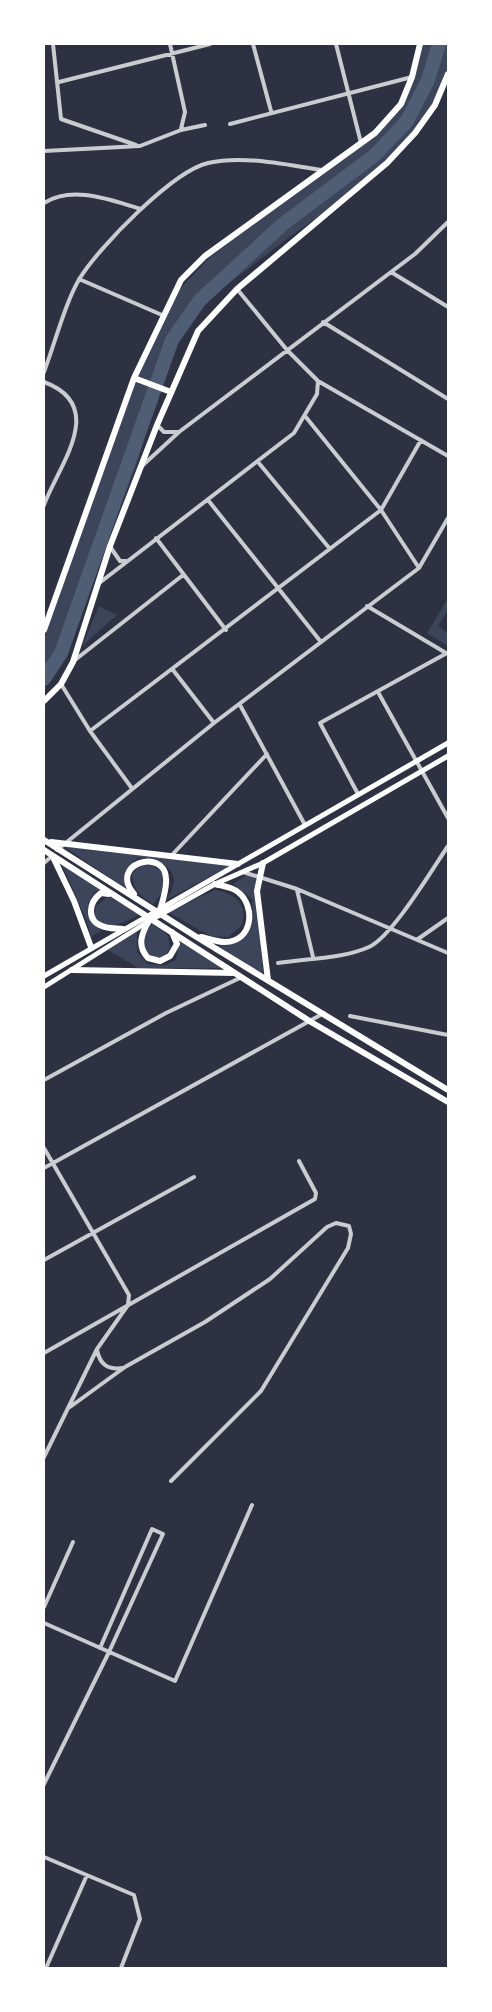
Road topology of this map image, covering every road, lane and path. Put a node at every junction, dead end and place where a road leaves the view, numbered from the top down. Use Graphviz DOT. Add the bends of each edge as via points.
graph roads {
  1 [pos="53,44"];
  2 [pos="170,44"];
  3 [pos="210,44"];
  4 [pos="254,44"];
  5 [pos="336,44"];
  6 [pos="420,44"];
  7 [pos="172,54"];
  8 [pos="448,76"];
  9 [pos="412,77"];
  10 [pos="60,82"];
  11 [pos="348,91"];
  12 [pos="271,111"];
  13 [pos="230,124"];
  14 [pos="205,125"];
  15 [pos="181,130"];
  16 [pos="361,143"];
  17 [pos="140,146"];
  18 [pos="44,151"];
  19 [pos="322,170"];
  20 [pos="44,203"];
  21 [pos="141,208"];
  22 [pos="448,222"];
  23 [pos="391,272"];
  24 [pos="79,279"];
  25 [pos="237,289"];
  26 [pos="448,307"];
  27 [pos="162,315"];
  28 [pos="323,322"];
  29 [pos="287,350"];
  30 [pos="44,372"];
  31 [pos="134,378"];
  32 [pos="318,381"];
  33 [pos="45,382"];
  34 [pos="171,392"];
  35 [pos="448,399"];
  36 [pos="305,416"];
  37 [pos="157,425"];
  38 [pos="179,432"];
  39 [pos="421,440"];
  40 [pos="448,456"];
  41 [pos="258,462"];
  42 [pos="140,468"];
  43 [pos="208,500"];
  44 [pos="44,505"];
  45 [pos="381,510"];
  46 [pos="448,518"];
  47 [pos="156,538"];
  48 [pos="110,546"];
  49 [pos="330,549"];
  50 [pos="126,561"];
  51 [pos="419,568"];
  52 [pos="183,575"];
  53 [pos="97,585"];
  54 [pos="276,589"];
  55 [pos="367,606"];
  56 [pos="44,630"];
  57 [pos="226,630"];
  58 [pos="321,642"];
  59 [pos="448,653"];
  60 [pos="73,662"];
  61 [pos="173,670"];
  62 [pos="60,684"];
  63 [pos="378,692"];
  64 [pos="44,701"];
  65 [pos="240,705"];
  66 [pos="214,723"];
  67 [pos="90,731"];
  68 [pos="448,743"];
  69 [pos="267,754"];
  70 [pos="448,756"];
  71 [pos="416,760"];
  72 [pos="422,771"];
  73 [pos="132,788"];
  74 [pos="358,794"];
  75 [pos="448,818"];
  76 [pos="304,825"];
  77 [pos="45,840"];
  78 [pos="60,846"];
  79 [pos="448,846"];
  80 [pos="44,849"];
  81 [pos="52,856"];
  82 [pos="171,856"];
  83 [pos="44,863"];
  84 [pos="263,863"];
  85 [pos="238,864"];
  86 [pos="241,872"];
  87 [pos="259,877"];
  88 [pos="215,884"];
  89 [pos="297,889"];
  90 [pos="117,897"];
  91 [pos="138,899"];
  92 [pos="160,910"];
  93 [pos="448,918"];
  94 [pos="149,921"];
  95 [pos="167,928"];
  96 [pos="390,928"];
  97 [pos="123,929"];
  98 [pos="195,936"];
  99 [pos="417,939"];
  100 [pos="91,947"];
  101 [pos="448,952"];
  102 [pos="313,957"];
  103 [pos="278,963"];
  104 [pos="72,970"];
  105 [pos="236,973"];
  106 [pos="44,976"];
  107 [pos="242,977"];
  108 [pos="268,980"];
  109 [pos="44,987"];
  110 [pos="324,1013"];
  111 [pos="350,1016"];
  112 [pos="311,1022"];
  113 [pos="448,1035"];
  114 [pos="44,1080"];
  115 [pos="448,1090"];
  116 [pos="448,1102"];
  117 [pos="44,1148"];
  118 [pos="299,1161"];
  119 [pos="53,1163"];
  120 [pos="44,1168"];
  121 [pos="194,1177"];
  122 [pos="93,1232"];
  123 [pos="44,1260"];
  124 [pos="128,1305"];
  125 [pos="97,1349"];
  126 [pos="44,1353"];
  127 [pos="125,1367"];
  128 [pos="70,1407"];
  129 [pos="44,1457"];
  130 [pos="171,1481"];
  131 [pos="252,1505"];
  132 [pos="73,1542"];
  133 [pos="44,1607"];
  134 [pos="44,1623"];
  135 [pos="100,1648"];
  136 [pos="109,1652"];
  137 [pos="44,1784"];
  138 [pos="44,1857"];
  139 [pos="87,1875"];
  140 [pos="46,1968"];
  141 [pos="121,1968"];
  1 -- 10 [label="street"];
  2 -- 7 [label="street"];
  3 -- 7 [label="street"];
  4 -- 12 [label="street"];
  5 -- 11 [label="street"];
  6 -- 9 [label="main road"];
  7 -- 10 [label="street"];
  7 -- 15 [label="street" via="185,112"];
  8 -- 25 [label="main road" via="435,105 387,163"];
  9 -- 11 [label="street"];
  9 -- 16 [label="main road" via="401,104"];
  10 -- 17 [label="street" via="61,119"];
  11 -- 12 [label="street"];
  11 -- 16 [label="street"];
  12 -- 13 [label="street"];
  14 -- 15 [label="street"];
  15 -- 17 [label="street"];
  16 -- 19 [label="main road"];
  17 -- 18 [label="street"];
  19 -- 21 [label="street" via="262,162 207,163 187,172"];
  19 -- 27 [label="main road" via="205,256 181,280"];
  20 -- 21 [label="street" via="67,194 94,196"];
  21 -- 24 [label="street"];
  22 -- 23 [label="street"];
  23 -- 26 [label="street"];
  23 -- 28 [label="street"];
  24 -- 27 [label="street"];
  24 -- 30 [label="street"];
  25 -- 29 [label="street"];
  25 -- 34 [label="main road" via="198,331"];
  27 -- 31 [label="main road"];
  28 -- 29 [label="street"];
  28 -- 35 [label="street"];
  29 -- 32 [label="street"];
  29 -- 38 [label="street"];
  30 -- 33 [label="street"];
  31 -- 34 [label="main road"];
  31 -- 56 [label="main road"];
  32 -- 36 [label="street" via="317,394"];
  32 -- 39 [label="street"];
  33 -- 44 [label="street" via="65,395 73,407 77,432"];
  34 -- 37 [label="main road"];
  36 -- 41 [label="street" via="294,433"];
  36 -- 45 [label="street"];
  37 -- 38 [label="street" via="164,432"];
  37 -- 42 [label="main road"];
  38 -- 42 [label="street"];
  39 -- 40 [label="street"];
  39 -- 45 [label="street"];
  41 -- 43 [label="street"];
  41 -- 49 [label="street"];
  42 -- 48 [label="main road"];
  43 -- 47 [label="street"];
  43 -- 54 [label="street"];
  45 -- 49 [label="street"];
  45 -- 51 [label="street"];
  46 -- 51 [label="street"];
  47 -- 50 [label="street"];
  47 -- 52 [label="street"];
  48 -- 50 [label="street" via="114,556"];
  48 -- 53 [label="main road"];
  49 -- 54 [label="street"];
  50 -- 53 [label="street"];
  51 -- 55 [label="street"];
  52 -- 57 [label="street"];
  52 -- 60 [label="street"];
  53 -- 60 [label="main road"];
  54 -- 57 [label="street"];
  54 -- 58 [label="street"];
  55 -- 58 [label="street"];
  55 -- 59 [label="street"];
  57 -- 61 [label="street"];
  58 -- 65 [label="street"];
  59 -- 63 [label="street"];
  60 -- 62 [label="main road"];
  61 -- 66 [label="street"];
  61 -- 67 [label="street"];
  62 -- 64 [label="main road"];
  62 -- 67 [label="street"];
  63 -- 71 [label="street"];
  63 -- 74 [label="street" via="320,723"];
  65 -- 66 [label="street"];
  65 -- 69 [label="street"];
  66 -- 73 [label="street"];
  67 -- 73 [label="street"];
  68 -- 71 [label="main road"];
  69 -- 76 [label="street"];
  69 -- 82 [label="street"];
  70 -- 72 [label="main road"];
  71 -- 72 [label="street"];
  71 -- 74 [label="main road"];
  72 -- 75 [label="street"];
  72 -- 84 [label="main road"];
  73 -- 78 [label="street"];
  74 -- 76 [label="main road"];
  76 -- 85 [label="main road"];
  77 -- 78 [label="main road"];
  78 -- 81 [label="street"];
  78 -- 82 [label="main road"];
  78 -- 91 [label="main road"];
  79 -- 96 [label="street"];
  80 -- 81 [label="main road"];
  81 -- 83 [label="street"];
  81 -- 90 [label="main road"];
  81 -- 100 [label="main road"];
  82 -- 85 [label="main road"];
  84 -- 86 [label="main road"];
  84 -- 87 [label="main road"];
  85 -- 92 [label="main road"];
  86 -- 87 [label="street"];
  86 -- 88 [label="main road"];
  87 -- 89 [label="street"];
  87 -- 108 [label="main road"];
  88 -- 94 [label="main road"];
  88 -- 98 [label="main road" via="232,889 244,899 250,916 249,928 226,942"];
  89 -- 96 [label="street"];
  89 -- 102 [label="street"];
  90 -- 95 [label="main road"];
  90 -- 97 [label="main road" via="101,894 90,910 99,925"];
  91 -- 92 [label="main road" via="128,886 131,868 139,863 157,863 166,877"];
  91 -- 98 [label="main road"];
  92 -- 97 [label="main road"];
  93 -- 99 [label="street"];
  94 -- 95 [label="main road" via="141,942 144,954 152,960 164,960 176,949 176,939"];
  94 -- 104 [label="main road"];
  95 -- 105 [label="main road"];
  96 -- 99 [label="street"];
  96 -- 102 [label="street" via="372,946 346,954"];
  97 -- 100 [label="main road"];
  98 -- 108 [label="main road"];
  99 -- 101 [label="street"];
  100 -- 106 [label="main road"];
  102 -- 103 [label="street"];
  104 -- 105 [label="main road"];
  104 -- 109 [label="main road"];
  105 -- 107 [label="main road"];
  107 -- 112 [label="main road"];
  107 -- 114 [label="street" via="166,1013"];
  108 -- 110 [label="main road"];
  110 -- 112 [label="street"];
  110 -- 115 [label="main road"];
  111 -- 113 [label="street"];
  112 -- 116 [label="main road"];
  112 -- 119 [label="street"];
  117 -- 119 [label="street"];
  118 -- 124 [label="street" via="316,1193 315,1199"];
  119 -- 120 [label="street"];
  119 -- 122 [label="street"];
  121 -- 122 [label="street"];
  122 -- 123 [label="street"];
  122 -- 124 [label="street" via="129,1295"];
  124 -- 125 [label="street"];
  124 -- 126 [label="street"];
  125 -- 127 [label="street" via="103,1365 112,1370"];
  125 -- 128 [label="street"];
  127 -- 128 [label="street"];
  127 -- 130 [label="street" via="205,1322 270,1279 327,1227 336,1223 349,1226 348,1248 261,1391"];
  128 -- 129 [label="street"];
  131 -- 136 [label="street" via="175,1681"];
  132 -- 133 [label="street"];
  134 -- 135 [label="street"];
  135 -- 136 [label="street"];
  135 -- 136 [label="street" via="152,1529 163,1534"];
  136 -- 137 [label="street"];
  138 -- 139 [label="street"];
  139 -- 140 [label="street"];
  139 -- 141 [label="street" via="134,1895 141,1919"];
}
